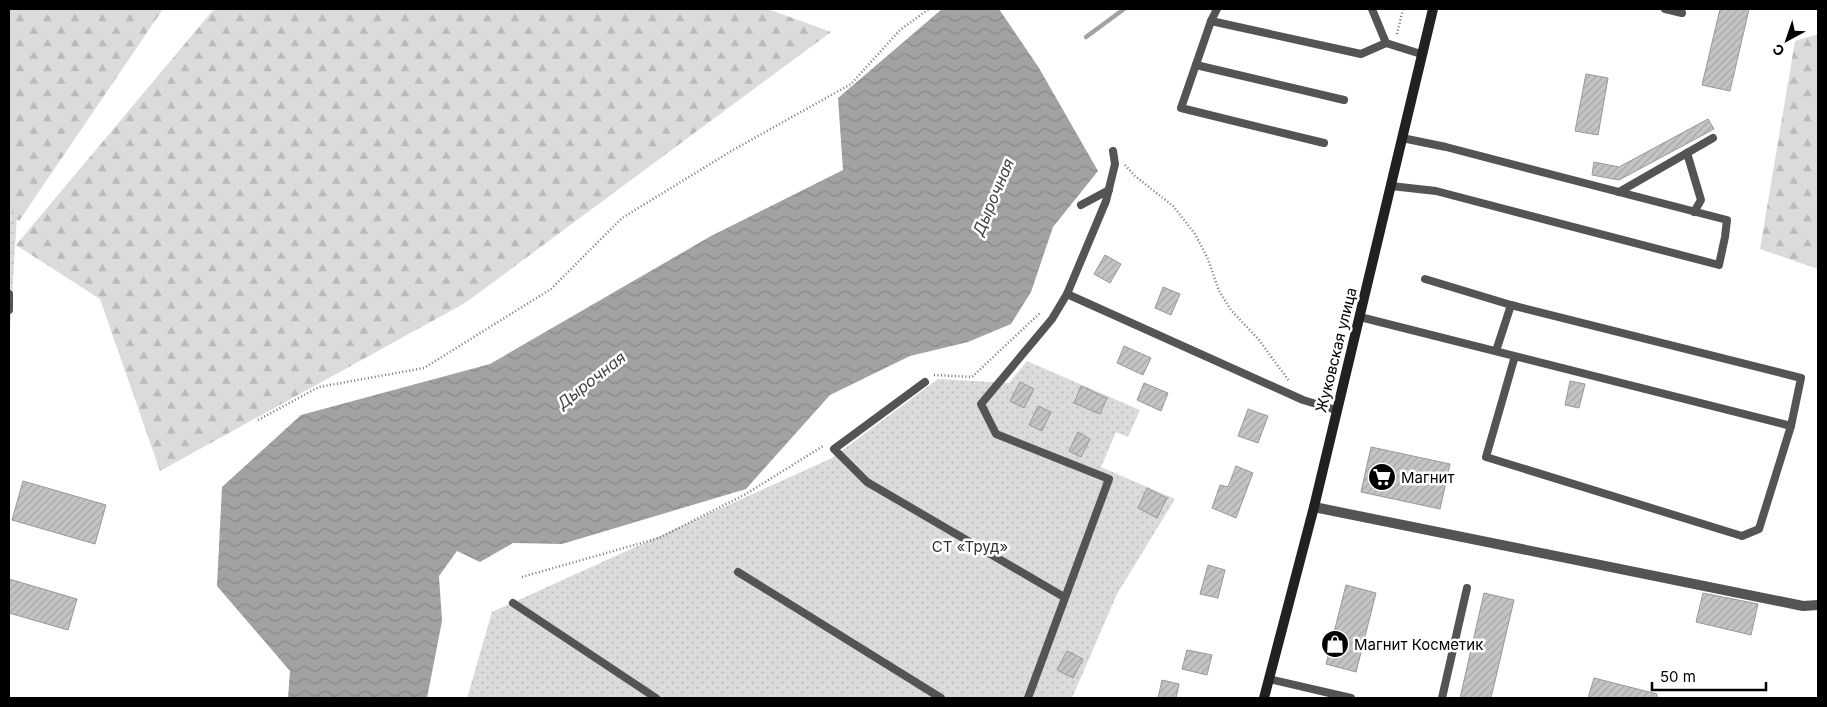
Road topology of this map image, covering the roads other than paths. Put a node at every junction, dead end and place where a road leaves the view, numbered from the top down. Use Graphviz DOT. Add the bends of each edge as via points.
graph roads {
  1 [pos="1217,9"];
  2 [pos="1372,9"];
  3 [pos="1432,9"];
  4 [pos="1665,9"];
  5 [pos="1682,13"];
  6 [pos="1211,21"];
  7 [pos="1390,45"];
  8 [pos="1421,54"];
  9 [pos="1196,65"];
  10 [pos="1344,100"];
  11 [pos="1402,138"];
  12 [pos="1713,138"];
  13 [pos="1324,143"];
  14 [pos="1113,151"];
  15 [pos="1687,153"];
  16 [pos="1391,186"];
  17 [pos="1109,190"];
  18 [pos="1619,192"];
  19 [pos="1082,205"];
  20 [pos="1694,212"];
  21 [pos="1425,279"];
  22 [pos="9,294"];
  23 [pos="1067,294"];
  24 [pos="1511,305"];
  25 [pos="9,310"];
  26 [pos="1360,317"];
  27 [pos="1496,351"];
  28 [pos="1515,356"];
  29 [pos="926,378"];
  30 [pos="1336,410"];
  31 [pos="1791,426"];
  32 [pos="1314,507"];
  33 [pos="738,572"];
  34 [pos="1467,588"];
  35 [pos="1064,598"];
  36 [pos="513,603"];
  37 [pos="1818,605"];
  38 [pos="1269,679"];
  39 [pos="656,698"];
  40 [pos="940,698"];
  41 [pos="1028,698"];
  42 [pos="1264,698"];
  43 [pos="1351,698"];
  44 [pos="1442,698"];
  1 -- 6 [label="lane"];
  2 -- 7 [label="lane"];
  3 -- 8 [label="main road, Жуковская улица"];
  4 -- 5 [label="lane"];
  6 -- 7 [label="lane" via="1361,54"];
  6 -- 9 [label="lane"];
  7 -- 8 [label="lane"];
  8 -- 11 [label="main road, Жуковская улица"];
  9 -- 10 [label="lane"];
  9 -- 13 [label="lane" via="1181,108"];
  11 -- 16 [label="main road, Жуковская улица"];
  11 -- 18 [label="lane"];
  12 -- 15 [label="lane"];
  14 -- 17 [label="lane" via="1115,164"];
  15 -- 18 [label="lane"];
  15 -- 20 [label="lane" via="1701,200"];
  16 -- 20 [label="lane" via="1436,191 1718,265 1726,238 1727,220"];
  16 -- 26 [label="main road, Жуковская улица"];
  17 -- 19 [label="lane"];
  17 -- 23 [label="lane"];
  18 -- 20 [label="lane"];
  21 -- 24 [label="lane"];
  22 -- 25 [label="lane"];
  23 -- 30 [label="lane" via="1303,400"];
  23 -- 35 [label="lane" via="1052,319 981,404 996,434 1109,479"];
  24 -- 27 [label="lane"];
  24 -- 31 [label="lane" via="1801,378"];
  26 -- 27 [label="lane"];
  26 -- 30 [label="main road, Жуковская улица"];
  27 -- 28 [label="lane"];
  28 -- 31 [label="lane"];
  28 -- 31 [label="lane" via="1486,457 1742,536 1759,529"];
  29 -- 35 [label="lane" via="834,449 868,482"];
  30 -- 32 [label="main road, Жуковская улица"];
  32 -- 37 [label="street" via="1803,606"];
  32 -- 38 [label="main road, Жуковская улица"];
  33 -- 40 [label="lane"];
  34 -- 44 [label="lane"];
  35 -- 41 [label="lane"];
  36 -- 39 [label="lane"];
  38 -- 42 [label="main road, Жуковская улица"];
  38 -- 43 [label="lane"];
}
